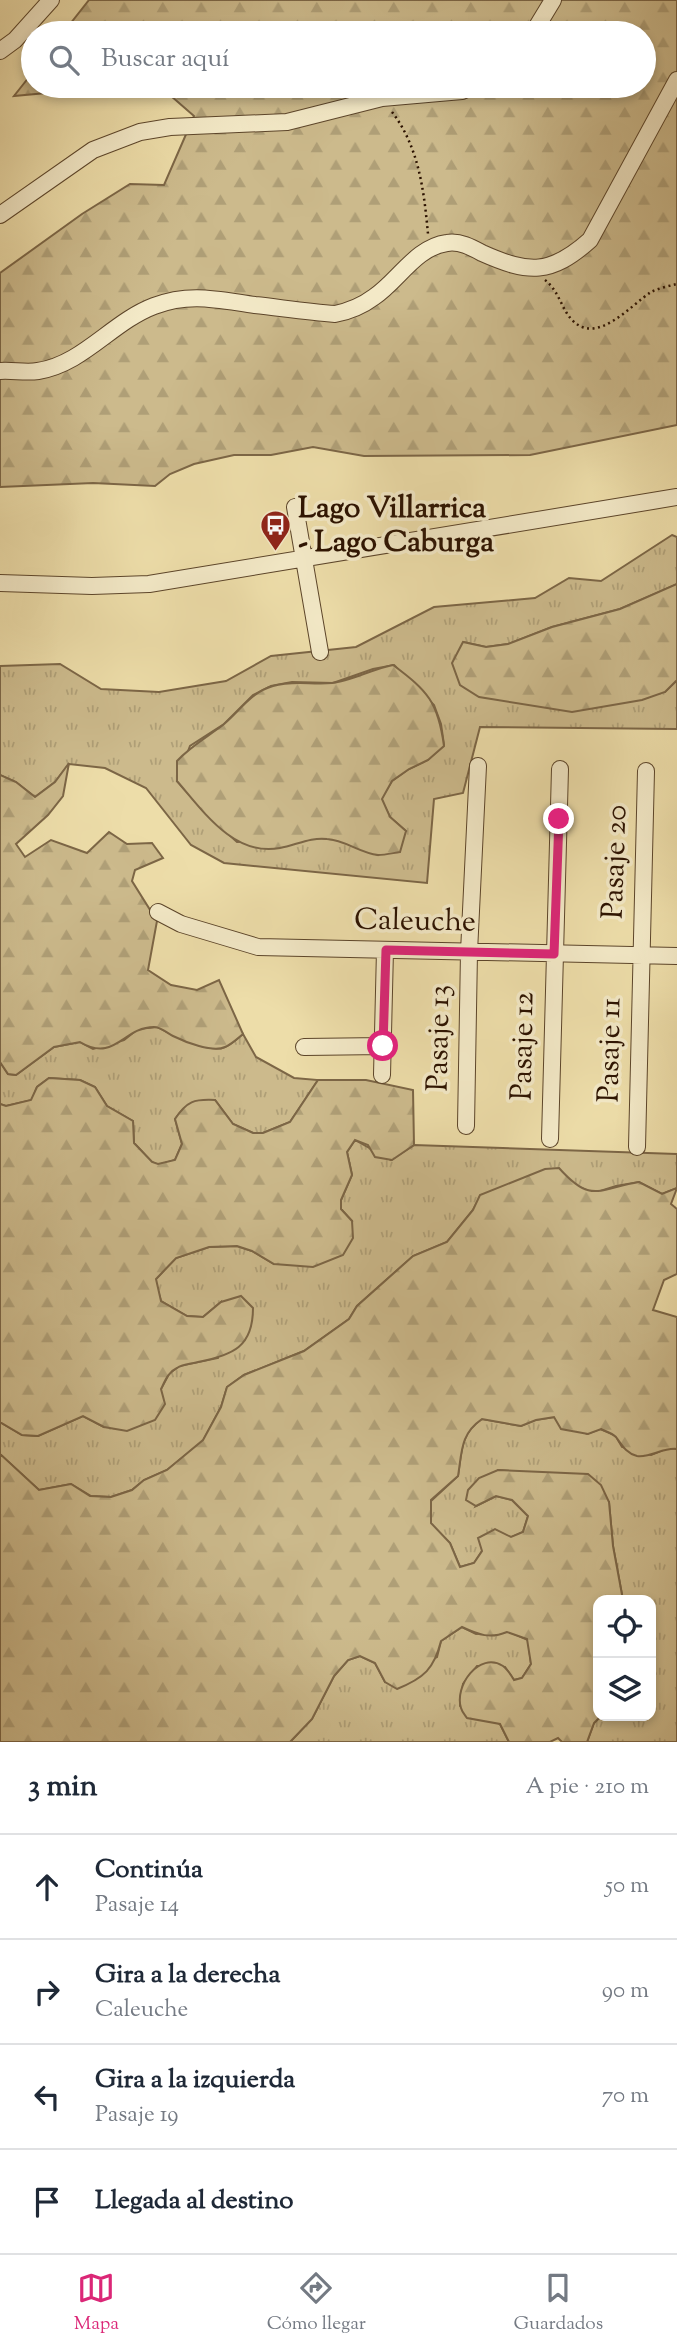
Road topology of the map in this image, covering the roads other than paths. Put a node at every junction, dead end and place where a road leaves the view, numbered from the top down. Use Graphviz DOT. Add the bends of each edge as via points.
graph roads {
  1 [pos="51,0"];
  2 [pos="552,0"];
  3 [pos="32,21"];
  4 [pos="540,21"];
  5 [pos="21,33"];
  6 [pos="0,51"];
  7 [pos="677,80"];
  8 [pos="382,98"];
  9 [pos="0,215"];
  10 [pos="0,371"];
  11 [pos="677,497"];
  12 [pos="295,507"];
  13 [pos="304,558"];
  14 [pos="0,583"];
  15 [pos="320,652"];
  16 [pos="478,766"];
  17 [pos="560,769"];
  18 [pos="646,771"];
  19 [pos="158,912"];
  20 [pos="386,950"];
  21 [pos="469,952"];
  22 [pos="554,954"];
  23 [pos="641,956"];
  24 [pos="677,956"];
  25 [pos="383,1046"];
  26 [pos="304,1047"];
  27 [pos="382,1075"];
  28 [pos="466,1126"];
  29 [pos="550,1139"];
  30 [pos="636,1147"];
  1 -- 3 [label="street"];
  2 -- 4 [label="street"];
  5 -- 6 [label="street"];
  7 -- 10 [label="street" via="590,240 556,265 531,268 461,243 446,243 429,248 355,310 335,314 209,297 178,301 155,305 123,322 63,363 36,372"];
  8 -- 9 [label="street" via="287,122 139,132 93,150"];
  11 -- 13 [label="street"];
  12 -- 13 [label="street"];
  13 -- 14 [label="street" via="149,584"];
  13 -- 15 [label="street"];
  16 -- 21 [label="street, Pasaje 13"];
  17 -- 22 [label="street, Pasaje 12"];
  18 -- 23 [label="street, Pasaje 20"];
  19 -- 20 [label="street, Caleuche" via="181,924 258,947"];
  20 -- 21 [label="street, Caleuche"];
  20 -- 25 [label="street"];
  21 -- 22 [label="street, Caleuche"];
  21 -- 28 [label="street, Pasaje 13"];
  22 -- 23 [label="street, Caleuche"];
  22 -- 29 [label="street, Pasaje 12"];
  23 -- 24 [label="street, Caleuche"];
  23 -- 30 [label="street, Pasaje 11"];
  25 -- 26 [label="street"];
  25 -- 27 [label="street"];
}
